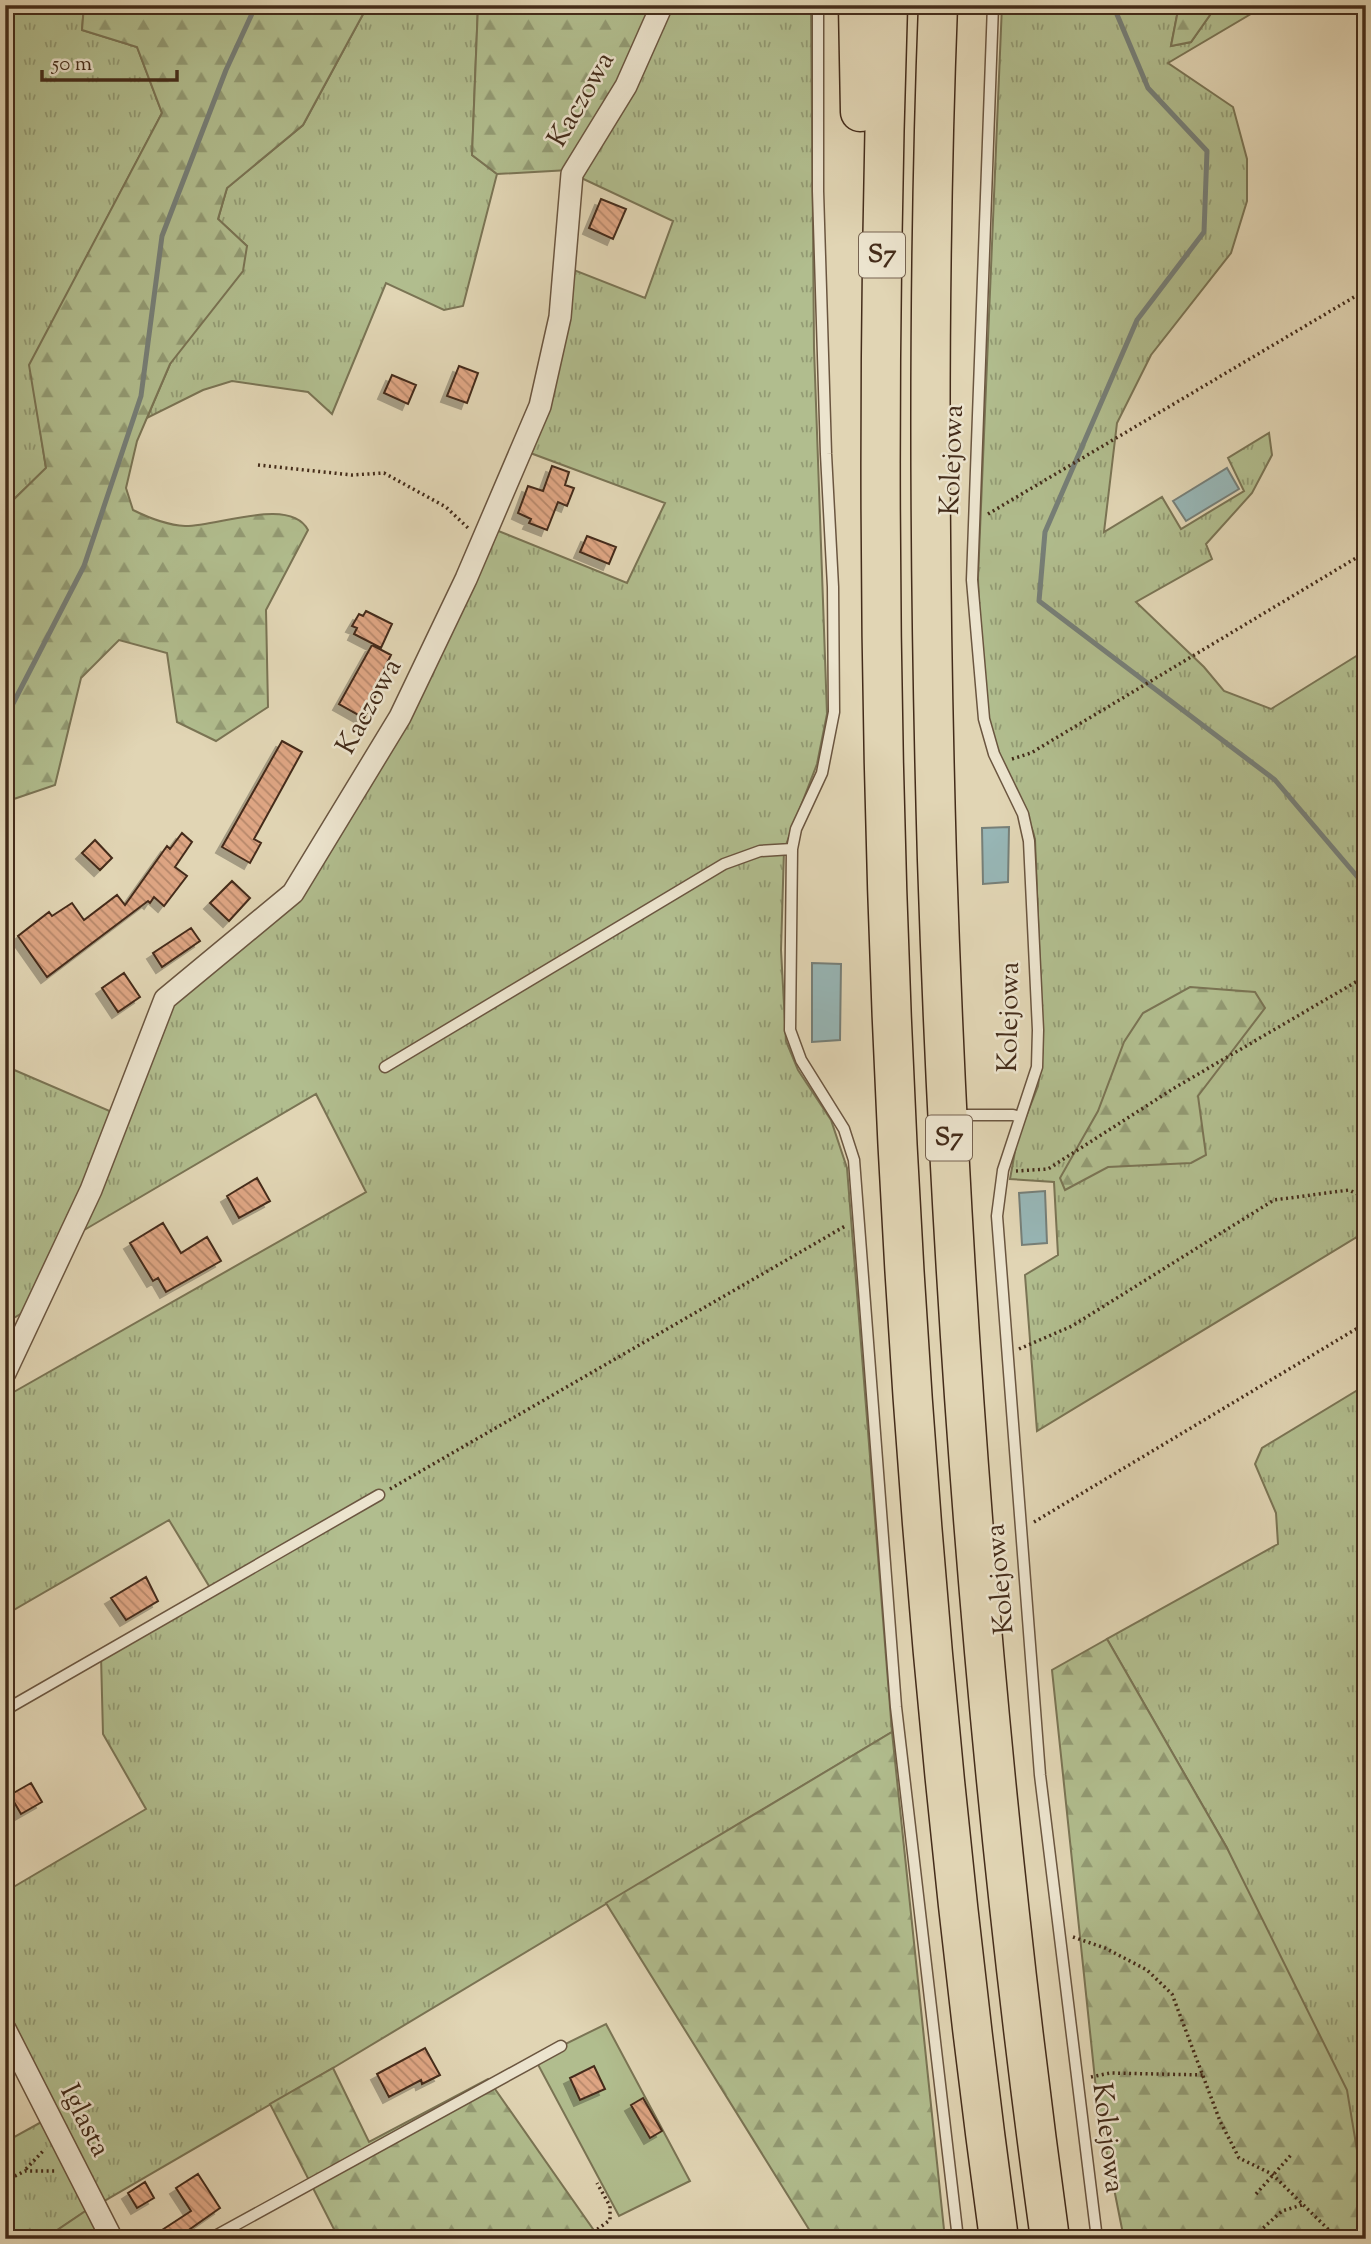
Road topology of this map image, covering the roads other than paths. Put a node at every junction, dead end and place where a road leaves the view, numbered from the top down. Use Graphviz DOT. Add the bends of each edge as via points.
graph roads {
  1 [pos="662,5"];
  2 [pos="818,5"];
  3 [pos="858,5"];
  4 [pos="888,5"];
  5 [pos="939,5"];
  6 [pos="993,5"];
  7 [pos="880,505"];
  8 [pos="792,849"];
  9 [pos="385,1067"];
  10 [pos="948,1115"];
  11 [pos="1020,1117"];
  12 [pos="5,1373"];
  13 [pos="379,1495"];
  14 [pos="5,1710"];
  15 [pos="5,2029"];
  16 [pos="561,2046"];
  17 [pos="112,2239"];
  18 [pos="210,2239"];
  19 [pos="958,2239"];
  20 [pos="999,2239"];
  21 [pos="1051,2239"];
  22 [pos="1097,2239"];
  1 -- 12 [label="street, Kaczowa" via="626,86 572,174 554,356 540,406 400,717 293,894 165,999 91,1190"];
  2 -- 8 [label="lane" via="818,191 834,712 822,773 796,829"];
  3 -- 7 [label="highway" via="864,356"];
  4 -- 7 [label="highway, S7"];
  5 -- 10 [label="highway, S7" via="932,291 932,582"];
  6 -- 11 [label="lane, Kolejowa" via="972,580 984,719 1023,814 1029,841 1037,1067"];
  7 -- 20 [label="highway, S7" via="888,930 912,1374 944,1764"];
  8 -- 9 [label="lane" via="760,851 724,864"];
  8 -- 19 [label="lane" via="790,1030 801,1060 844,1129 854,1160 896,1707"];
  10 -- 11 [label="lane"];
  10 -- 21 [label="highway, S7" via="962,1371 986,1670"];
  11 -- 22 [label="lane, Kolejowa" via="1003,1170 997,1216 1040,1775"];
  13 -- 14 [label="lane"];
  15 -- 17 [label="street, Iglasta"];
  16 -- 18 [label="lane"];
}
